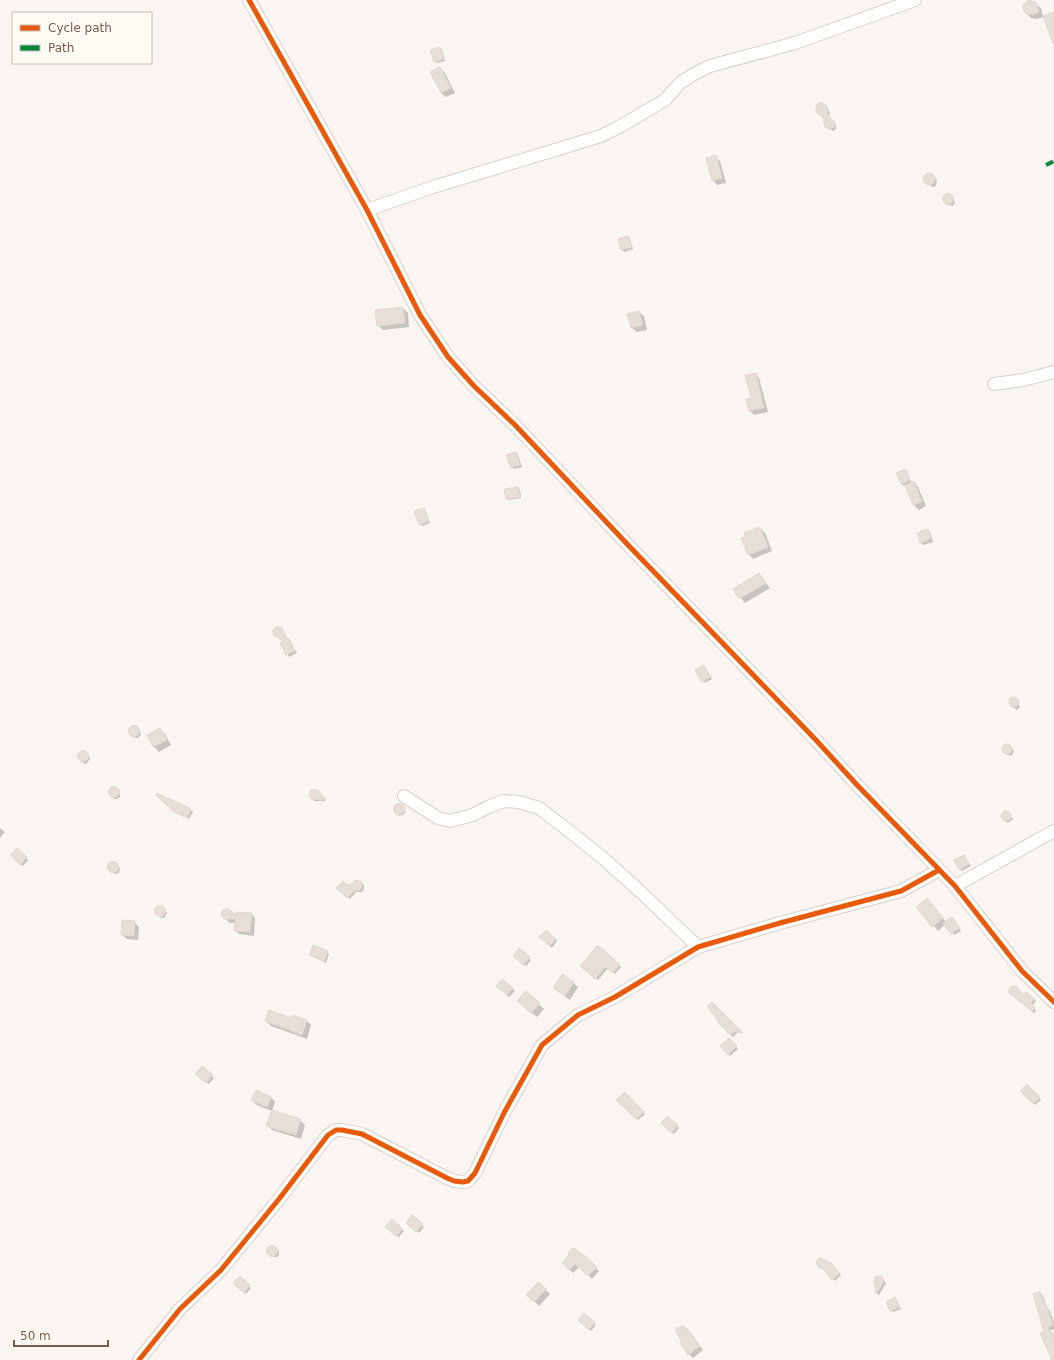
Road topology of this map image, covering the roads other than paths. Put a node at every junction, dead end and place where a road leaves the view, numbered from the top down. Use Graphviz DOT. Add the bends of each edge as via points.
graph roads {
  1 [pos="249,0"];
  2 [pos="914,0"];
  3 [pos="367,210"];
  4 [pos="1054,372"];
  5 [pos="994,384"];
  6 [pos="404,796"];
  7 [pos="1054,831"];
  8 [pos="939,870"];
  9 [pos="955,886"];
  10 [pos="698,947"];
  11 [pos="1054,1002"];
  12 [pos="139,1360"];
  1 -- 3 [label="street"];
  2 -- 3 [label="street" via="795,43 710,66 680,83 665,100 601,136 441,184"];
  3 -- 8 [label="street" via="420,315 448,357"];
  4 -- 5 [label="street"];
  6 -- 10 [label="street" via="438,818 450,821 473,815 504,801 539,808 604,859"];
  7 -- 9 [label="street"];
  8 -- 9 [label="street"];
  8 -- 10 [label="street" via="901,891"];
  9 -- 11 [label="street" via="1022,972"];
  10 -- 12 [label="street" via="615,997 578,1015 542,1045 505,1111 481,1164 468,1181 447,1178 362,1134 336,1130 328,1135 221,1270 180,1310"];
}
